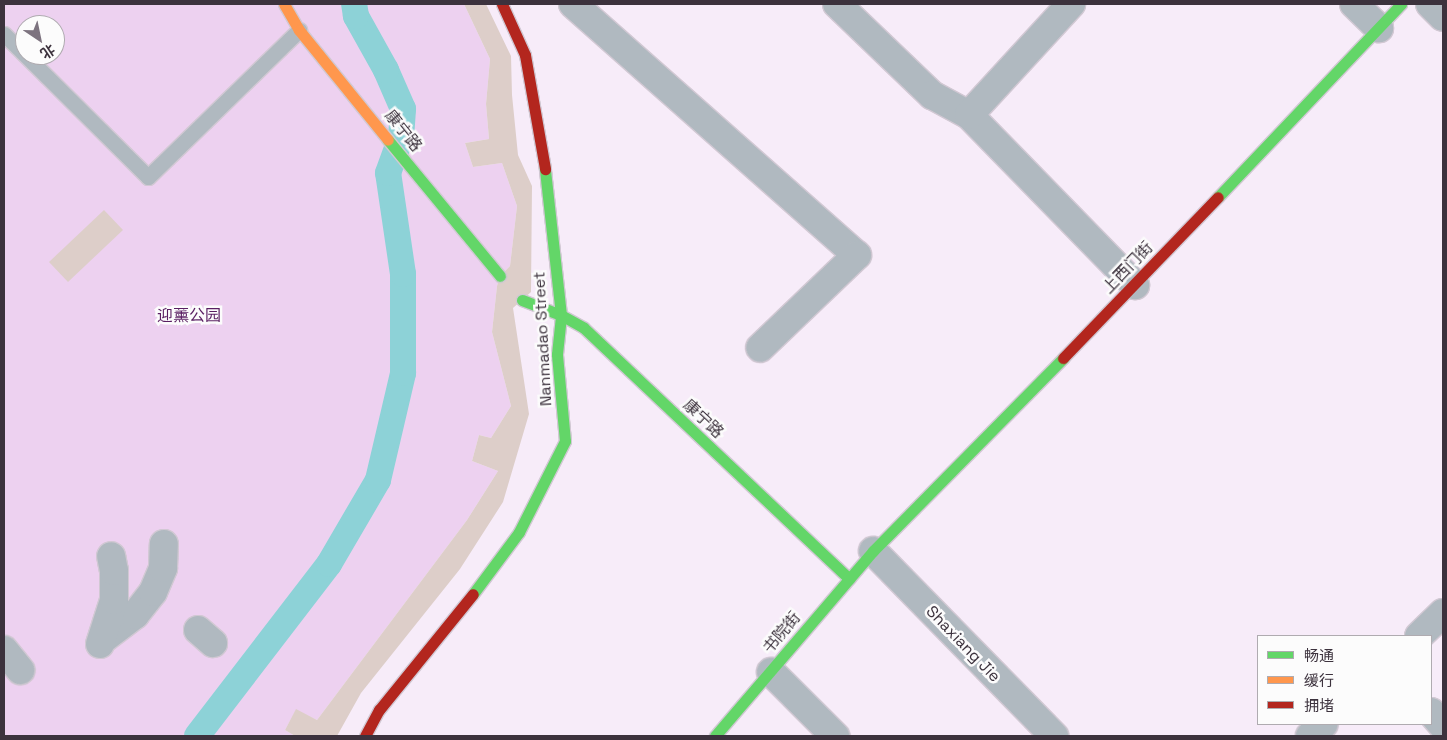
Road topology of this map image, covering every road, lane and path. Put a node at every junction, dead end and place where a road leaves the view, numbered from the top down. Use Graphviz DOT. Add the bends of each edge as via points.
graph roads {
  1 [pos="284,4"];
  2 [pos="502,4"];
  3 [pos="573,4"];
  4 [pos="837,4"];
  5 [pos="1071,4"];
  6 [pos="1354,4"];
  7 [pos="1401,4"];
  8 [pos="1430,4"];
  9 [pos="1443,17"];
  10 [pos="1378,28"];
  11 [pos="299,30"];
  12 [pos="4,34"];
  13 [pos="969,115"];
  14 [pos="500,276"];
  15 [pos="1135,285"];
  16 [pos="522,300"];
  17 [pos="561,315"];
  18 [pos="760,348"];
  19 [pos="164,544"];
  20 [pos="873,551"];
  21 [pos="111,556"];
  22 [pos="849,580"];
  23 [pos="1443,613"];
  24 [pos="1420,635"];
  25 [pos="771,672"];
  26 [pos="1432,713"];
  27 [pos="1323,725"];
  28 [pos="1443,726"];
  29 [pos="365,736"];
  30 [pos="715,736"];
  31 [pos="835,736"];
  32 [pos="1054,736"];
  33 [pos="1310,736"];
  1 -- 11 [label="street, 康宁路"];
  2 -- 17 [label="street, Nanmadao Street" via="525,55 544,158"];
  3 -- 18 [label="street" via="857,255"];
  4 -- 13 [label="street" via="932,95"];
  5 -- 13 [label="street"];
  6 -- 10 [label="street"];
  7 -- 10 [label="street, 上西门街"];
  8 -- 9 [label="street"];
  10 -- 15 [label="street, 上西门街"];
  11 -- 12 [label="lane" via="148,177"];
  11 -- 14 [label="street, 康宁路"];
  13 -- 15 [label="street"];
  15 -- 20 [label="street, 上西门街"];
  16 -- 17 [label="street, 康宁路"];
  17 -- 22 [label="street, 康宁路" via="584,328"];
  17 -- 29 [label="street, Nanmadao Street" via="557,354 565,441 519,532 379,710"];
  19 -- 21 [label="street" via="164,568 153,592 135,615 98,647 114,600"];
  20 -- 22 [label="street, 书院街"];
  20 -- 32 [label="street, Shaxiang Jie"];
  22 -- 25 [label="street, 书院街"];
  23 -- 24 [label="street"];
  25 -- 30 [label="street, 书院街"];
  25 -- 31 [label="street"];
  26 -- 28 [label="street"];
  27 -- 33 [label="street"];
}
